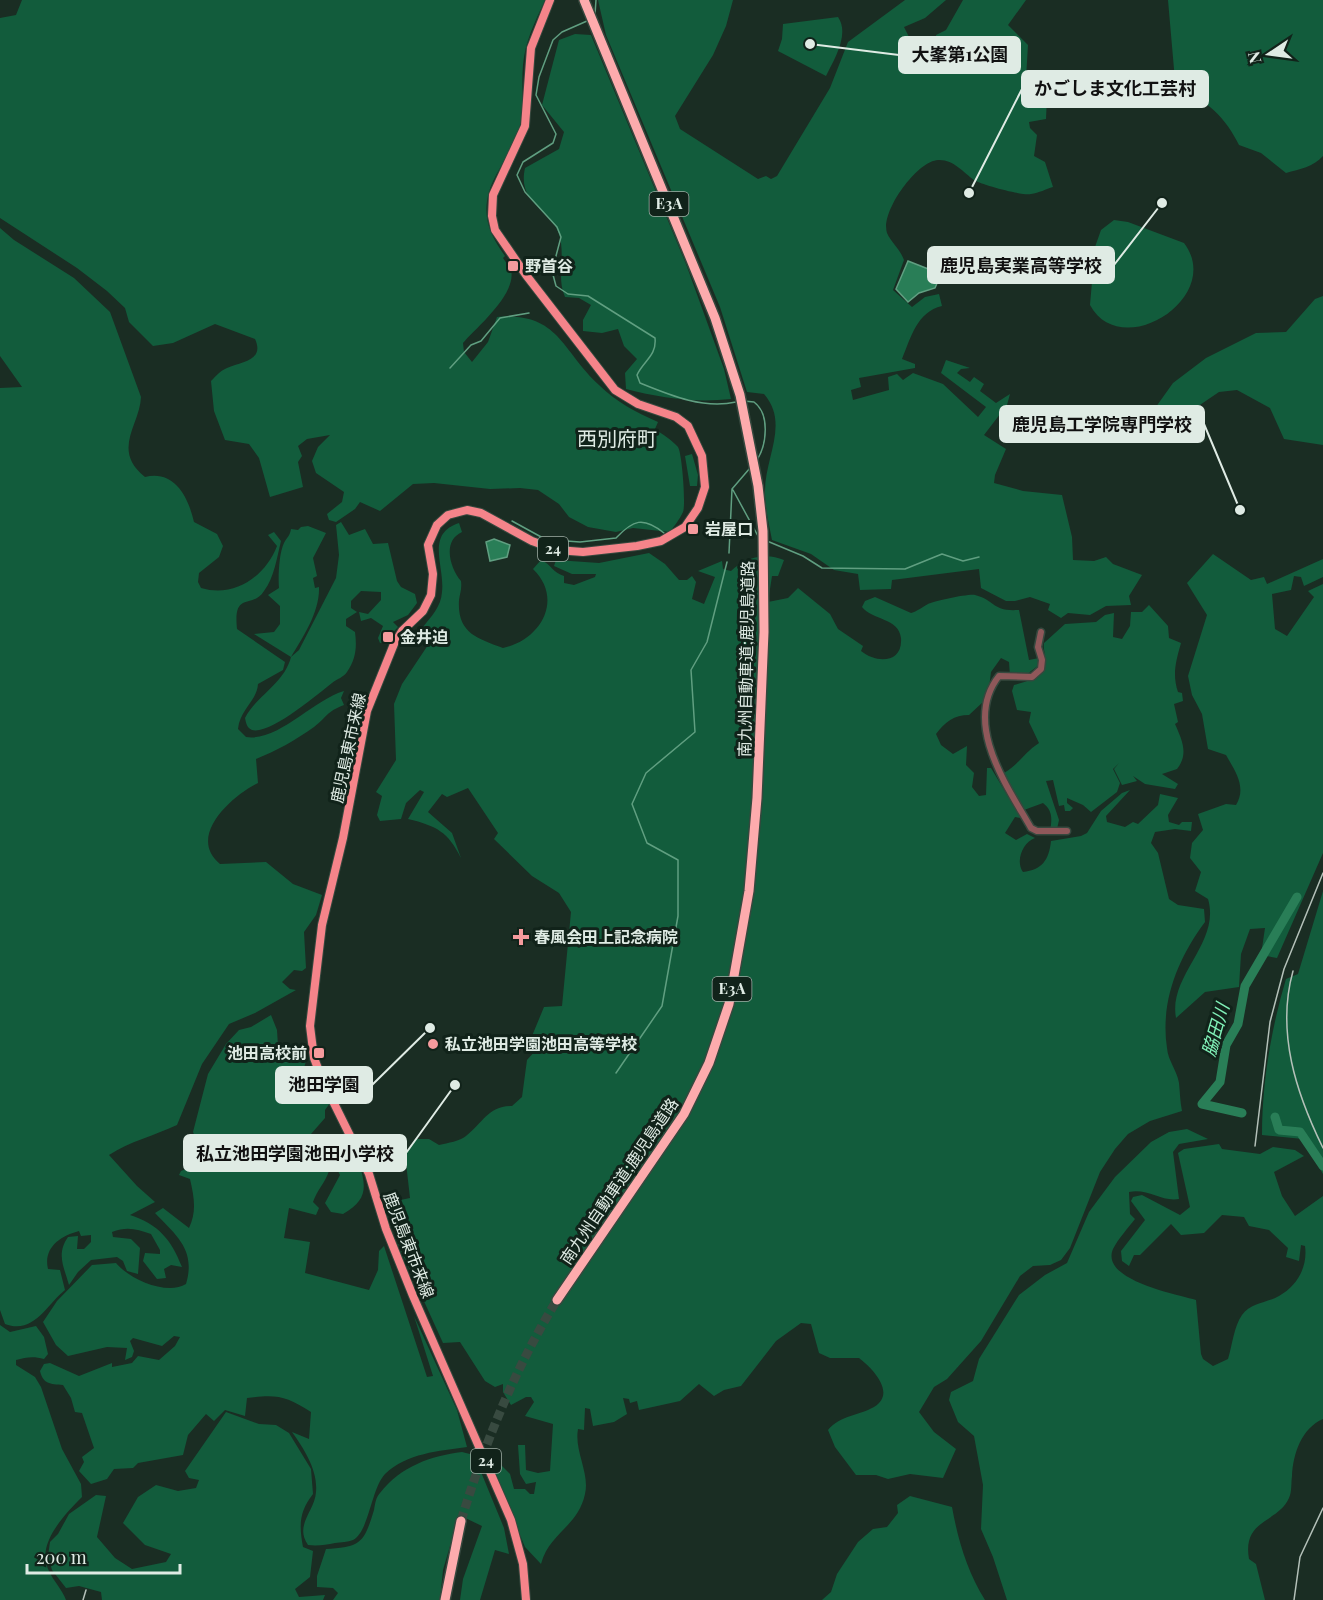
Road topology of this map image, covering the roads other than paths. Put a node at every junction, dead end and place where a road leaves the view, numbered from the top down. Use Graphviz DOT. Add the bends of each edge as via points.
graph roads {
  1 [pos="550,0"];
  2 [pos="584,0"];
  3 [pos="1041,632"];
  4 [pos="1067,831"];
  5 [pos="557,1300"];
  6 [pos="461,1521"];
  7 [pos="445,1600"];
  8 [pos="526,1600"];
  1 -- 8 [label="main road, 鹿児島東市来線 / 24" via="531,48 525,126 493,195 493,223 503,245 605,379 621,395 676,417 688,426 702,456 705,487 693,517 677,534 637,546 583,552 557,550 467,510 448,515 436,525 428,545 433,574 431,595 423,611 394,644 367,711 322,925 309,1026 322,1079 369,1174 413,1296 511,1520 523,1564"];
  2 -- 5 [label="highway, 南九州自動車道;鹿児島道路 / E3A" via="731,364 758,486 763,531 764,632 749,891 729,1004 709,1063 684,1114"];
  3 -- 4 [label="street" via="1041,669 1032,677 999,676 988,702 985,731 1000,772 1031,828"];
  6 -- 7 [label="highway"];
}
